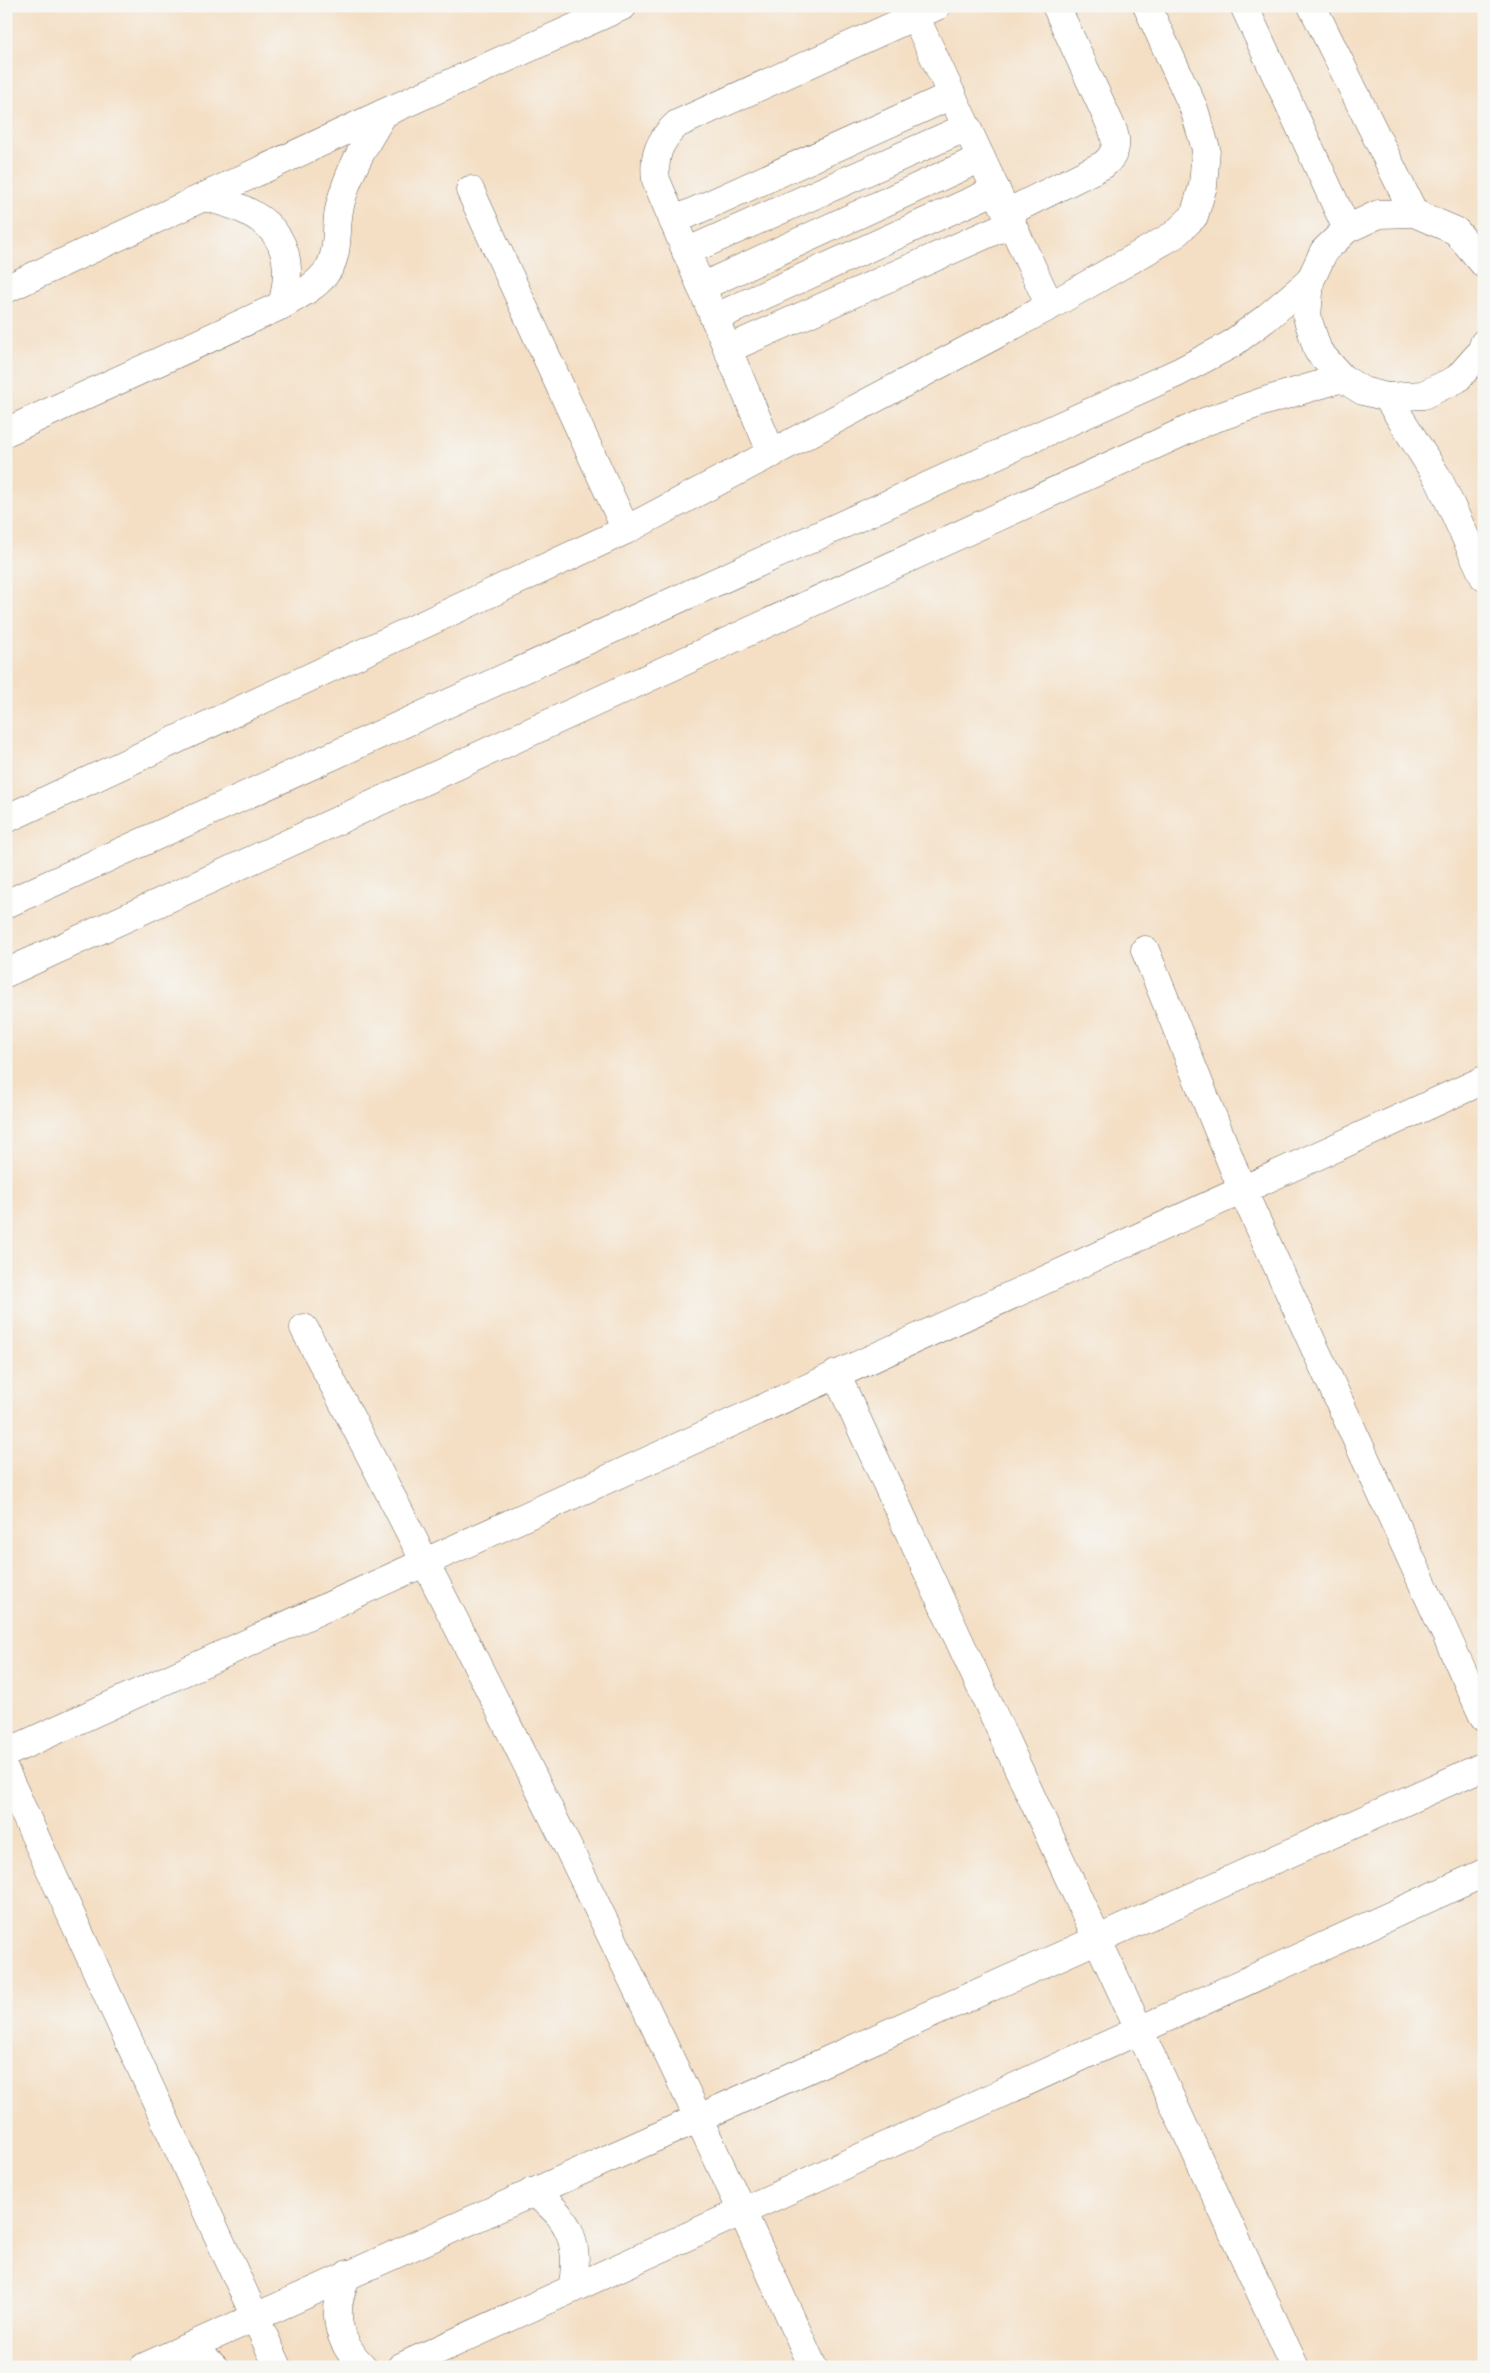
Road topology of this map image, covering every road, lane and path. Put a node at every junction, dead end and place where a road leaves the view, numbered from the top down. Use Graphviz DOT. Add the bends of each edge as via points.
graph roads {
  1 [pos="622,6"];
  2 [pos="1056,6"];
  3 [pos="1147,6"];
  4 [pos="1244,6"];
  5 [pos="1312,6"];
  6 [pos="926,11"];
  7 [pos="952,95"];
  8 [pos="384,113"];
  9 [pos="967,127"];
  10 [pos="981,158"];
  11 [pos="470,190"];
  12 [pos="204,197"];
  13 [pos="1005,209"];
  14 [pos="1414,213"];
  15 [pos="673,222"];
  16 [pos="1347,229"];
  17 [pos="686,252"];
  18 [pos="1484,264"];
  19 [pos="1310,280"];
  20 [pos="701,287"];
  21 [pos="6,289"];
  22 [pos="282,305"];
  23 [pos="1050,306"];
  24 [pos="714,318"];
  25 [pos="728,349"];
  26 [pos="1483,352"];
  27 [pos="1342,378"];
  28 [pos="1387,397"];
  29 [pos="6,432"];
  30 [pos="772,454"];
  31 [pos="626,530"];
  32 [pos="1484,577"];
  33 [pos="6,818"];
  34 [pos="6,904"];
  35 [pos="1145,950"];
  36 [pos="6,973"];
  37 [pos="1484,1080"];
  38 [pos="1242,1189"];
  39 [pos="304,1328"];
  40 [pos="836,1374"];
  41 [pos="427,1563"];
  42 [pos="1484,1718"];
  43 [pos="6,1753"];
  44 [pos="1484,1766"];
  45 [pos="6,1772"];
  46 [pos="1484,1873"];
  47 [pos="1097,1939"];
  48 [pos="1140,2030"];
  49 [pos="700,2117"];
  50 [pos="532,2192"];
  51 [pos="743,2211"];
  52 [pos="348,2274"];
  53 [pos="572,2289"];
  54 [pos="255,2316"];
  55 [pos="184,2349"];
  56 [pos="144,2367"];
  57 [pos="214,2367"];
  58 [pos="278,2367"];
  59 [pos="363,2367"];
  60 [pos="401,2367"];
  61 [pos="814,2367"];
  62 [pos="1296,2367"];
  1 -- 8 [label="street"];
  2 -- 13 [label="street" via="1112,128 1117,144 1115,153 1104,165"];
  3 -- 23 [label="street" via="1194,109 1206,149 1203,186 1194,216 1174,235"];
  4 -- 16 [label="street"];
  5 -- 14 [label="street"];
  6 -- 7 [label="street"];
  6 -- 15 [label="street" via="677,124 657,149 654,165 656,180"];
  7 -- 9 [label="street"];
  7 -- 15 [label="street"];
  8 -- 12 [label="street"];
  8 -- 22 [label="street" via="351,172 339,210 335,254 326,273 311,288"];
  9 -- 10 [label="street"];
  9 -- 17 [label="street"];
  10 -- 13 [label="street"];
  10 -- 20 [label="street"];
  11 -- 31 [label="street"];
  12 -- 21 [label="street"];
  12 -- 22 [label="street" via="231,202 250,210 279,239 288,271"];
  13 -- 23 [label="street"];
  13 -- 24 [label="street"];
  13 -- 25 [label="street"];
  14 -- 16 [label="street" via="1379,214"];
  14 -- 18 [label="street" via="1456,231"];
  15 -- 17 [label="street"];
  16 -- 19 [label="street" via="1324,251"];
  17 -- 20 [label="street"];
  19 -- 27 [label="street" via="1307,317 1318,351"];
  19 -- 34 [label="street" via="1230,345 1179,372"];
  20 -- 24 [label="street"];
  22 -- 29 [label="street"];
  23 -- 30 [label="street"];
  24 -- 25 [label="street"];
  25 -- 30 [label="street"];
  26 -- 28 [label="street" via="1457,379 1423,395"];
  27 -- 28 [label="street" via="1363,391"];
  27 -- 36 [label="street" via="1264,400 1207,421"];
  28 -- 32 [label="street" via="1439,480"];
  30 -- 31 [label="street"];
  31 -- 33 [label="street"];
  35 -- 38 [label="street"];
  37 -- 38 [label="street"];
  38 -- 40 [label="street"];
  38 -- 42 [label="street"];
  39 -- 41 [label="street"];
  40 -- 41 [label="street"];
  40 -- 47 [label="street"];
  41 -- 43 [label="street"];
  41 -- 49 [label="street"];
  44 -- 47 [label="street"];
  45 -- 54 [label="street"];
  46 -- 48 [label="street"];
  47 -- 48 [label="street"];
  47 -- 49 [label="street"];
  48 -- 51 [label="street"];
  48 -- 62 [label="street"];
  49 -- 50 [label="street"];
  49 -- 51 [label="street"];
  50 -- 52 [label="street"];
  50 -- 53 [label="street" via="560,2215 569,2230 575,2248 576,2269"];
  51 -- 53 [label="street"];
  51 -- 61 [label="street"];
  52 -- 54 [label="street"];
  52 -- 59 [label="street" via="340,2290 338,2326 344,2343"];
  53 -- 60 [label="street"];
  54 -- 55 [label="street"];
  54 -- 58 [label="street"];
  55 -- 56 [label="street"];
  55 -- 57 [label="street" via="202,2356"];
}
